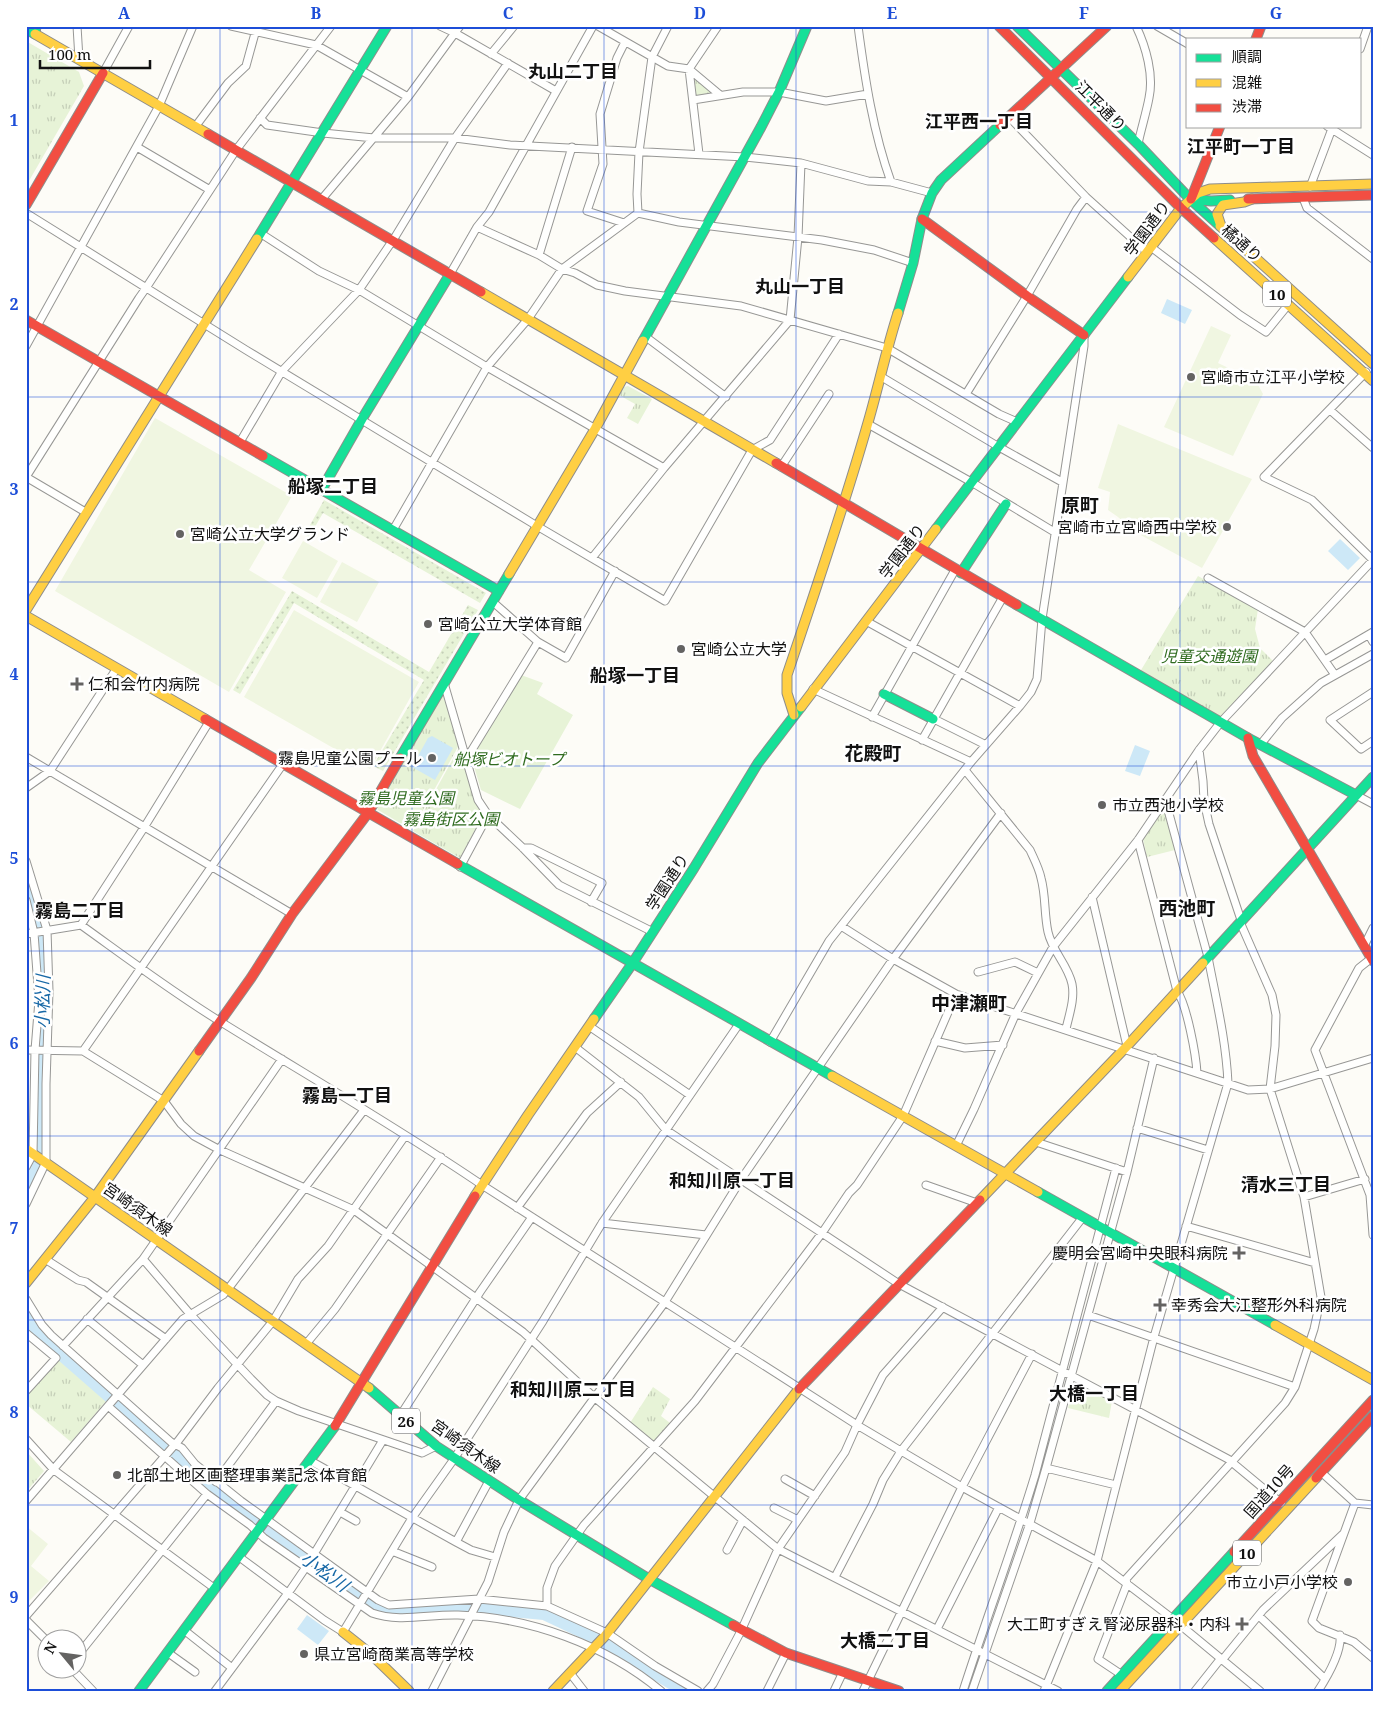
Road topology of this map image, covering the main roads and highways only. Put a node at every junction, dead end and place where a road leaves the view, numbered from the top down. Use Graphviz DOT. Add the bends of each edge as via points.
graph roads {
  1 [pos="388,26"];
  2 [pos="807,26"];
  3 [pos="999,26"];
  4 [pos="1017,26"];
  5 [pos="1107,26"];
  6 [pos="1261,26"];
  7 [pos="26,29"];
  8 [pos="36,30"];
  9 [pos="1256,38"];
  10 [pos="1061,69"];
  11 [pos="103,73"];
  12 [pos="1052,78"];
  13 [pos="1219,128"];
  14 [pos="292,182"];
  15 [pos="1373,184"];
  16 [pos="1373,196"];
  17 [pos="1190,199"];
  18 [pos="1252,199"];
  19 [pos="26,205"];
  20 [pos="1181,208"];
  21 [pos="922,219"];
  22 [pos="1221,226"];
  23 [pos="450,274"];
  24 [pos="26,320"];
  25 [pos="1084,335"];
  26 [pos="1373,365"];
  27 [pos="625,375"];
  28 [pos="1373,381"];
  29 [pos="160,396"];
  30 [pos="322,489"];
  31 [pos="844,504"];
  32 [pos="1006,504"];
  33 [pos="921,550"];
  34 [pos="958,572"];
  35 [pos="499,591"];
  36 [pos="26,610"];
  37 [pos="26,616"];
  38 [pos="884,694"];
  39 [pos="794,715"];
  40 [pos="934,719"];
  41 [pos="1248,738"];
  42 [pos="1373,777"];
  43 [pos="1356,795"];
  44 [pos="368,814"];
  45 [pos="1306,850"];
  46 [pos="1372,959"];
  47 [pos="632,964"];
  48 [pos="30,1152"];
  49 [pos="1006,1173"];
  50 [pos="96,1197"];
  51 [pos="26,1282"];
  52 [pos="1373,1380"];
  53 [pos="362,1382"];
  54 [pos="1373,1400"];
  55 [pos="1372,1420"];
  56 [pos="649,1579"];
  57 [pos="1176,1622"];
  58 [pos="343,1632"];
  59 [pos="139,1691"];
  60 [pos="409,1691"];
  61 [pos="553,1691"];
  62 [pos="899,1691"];
  63 [pos="1107,1691"];
  64 [pos="1120,1691"];
  1 -- 14 [label="main road"];
  2 -- 27 [label="main road" via="745,157"];
  3 -- 12 [label="main road, 江平通り / 10"];
  4 -- 10 [label="main road, 江平通り / 10"];
  5 -- 10 [label="main road"];
  6 -- 9 [label="main road"];
  7 -- 8 [label="main road"];
  8 -- 11 [label="main road"];
  10 -- 12 [label="main road"];
  10 -- 17 [label="main road, 江平通り / 10"];
  11 -- 14 [label="main road"];
  11 -- 19 [label="main road"];
  12 -- 20 [label="main road, 江平通り / 10"];
  12 -- 21 [label="main road" via="942,180 932,193"];
  13 -- 17 [label="main road"];
  14 -- 23 [label="main road"];
  14 -- 29 [label="main road"];
  15 -- 17 [label="main road" via="1210,189"];
  16 -- 18 [label="main road"];
  17 -- 18 [label="main road"];
  17 -- 20 [label="main road, 学園通り"];
  17 -- 22 [label="main road, 橘通り / 10"];
  18 -- 22 [label="main road" via="1223,205 1217,214"];
  20 -- 25 [label="main road, 学園通り"];
  20 -- 28 [label="main road, 橘通り / 10"];
  21 -- 25 [label="main road"];
  21 -- 31 [label="main road"];
  22 -- 26 [label="main road, 橘通り / 10"];
  23 -- 27 [label="main road"];
  23 -- 30 [label="main road"];
  24 -- 29 [label="main road"];
  25 -- 33 [label="main road, 学園通り"];
  27 -- 31 [label="main road"];
  27 -- 35 [label="main road"];
  29 -- 30 [label="main road"];
  29 -- 36 [label="main road"];
  30 -- 35 [label="main road"];
  31 -- 33 [label="main road"];
  31 -- 39 [label="main road" via="787,675 787,693"];
  32 -- 34 [label="main road"];
  33 -- 34 [label="main road"];
  33 -- 39 [label="main road, 学園通り"];
  34 -- 41 [label="main road"];
  35 -- 44 [label="main road"];
  37 -- 44 [label="main road"];
  38 -- 40 [label="main road"];
  39 -- 47 [label="main road, 学園通り" via="758,763"];
  41 -- 43 [label="main road"];
  41 -- 45 [label="main road" via="1253,756"];
  42 -- 43 [label="main road"];
  43 -- 45 [label="main road"];
  44 -- 47 [label="main road"];
  44 -- 50 [label="main road" via="292,914"];
  45 -- 46 [label="main road"];
  45 -- 49 [label="main road"];
  47 -- 49 [label="main road"];
  47 -- 53 [label="main road, 学園通り" via="482,1185"];
  48 -- 50 [label="main road, 宮崎須木線 / 26"];
  49 -- 52 [label="main road"];
  49 -- 56 [label="main road" via="800,1388"];
  50 -- 51 [label="main road"];
  50 -- 53 [label="main road, 宮崎須木線 / 26"];
  53 -- 56 [label="main road, 宮崎須木線 / 26" via="454,1459"];
  53 -- 59 [label="main road, 学園通り" via="336,1424"];
  54 -- 57 [label="main road, 国道10号 / 10"];
  55 -- 57 [label="main road, 国道10号 / 10"];
  56 -- 61 [label="main road" via="606,1635"];
  56 -- 62 [label="main road, 宮崎須木線 / 26" via="786,1653"];
  57 -- 63 [label="main road, 国道10号 / 10"];
  57 -- 64 [label="main road, 国道10号 / 10"];
  58 -- 60 [label="main road"];
}
